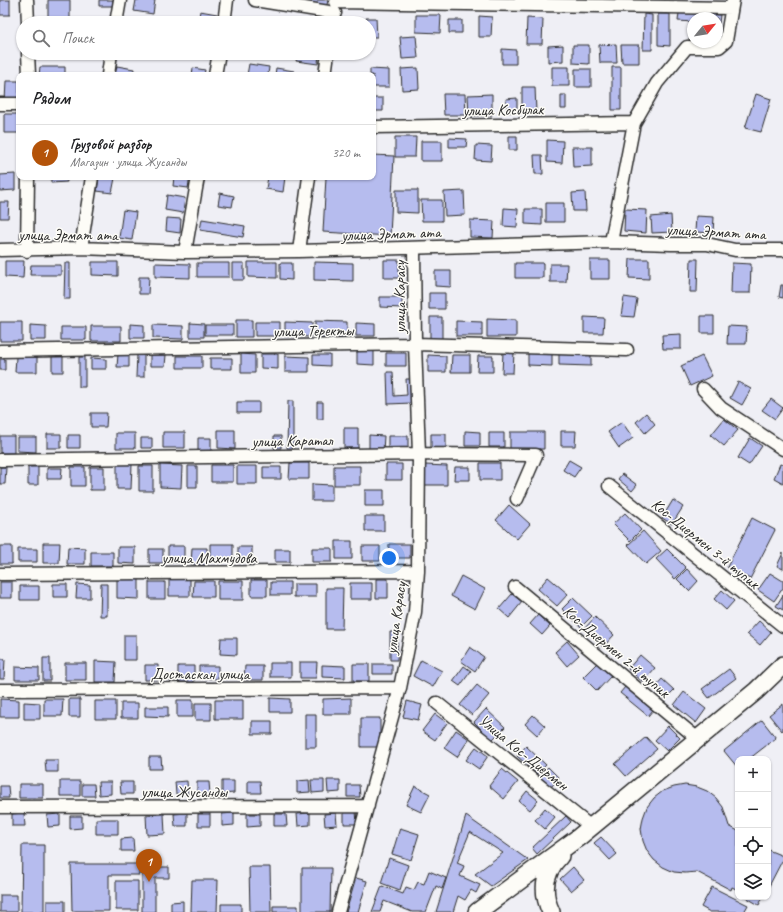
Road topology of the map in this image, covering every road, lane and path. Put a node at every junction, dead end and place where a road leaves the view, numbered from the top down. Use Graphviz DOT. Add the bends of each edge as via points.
graph roads {
  1 [pos="27,0"];
  2 [pos="120,0"];
  3 [pos="228,0"];
  4 [pos="255,0"];
  5 [pos="732,4"];
  6 [pos="335,9"];
  7 [pos="28,16"];
  8 [pos="117,16"];
  9 [pos="225,16"];
  10 [pos="28,60"];
  11 [pos="110,60"];
  12 [pos="218,60"];
  13 [pos="327,60"];
  14 [pos="29,72"];
  15 [pos="108,72"];
  16 [pos="216,72"];
  17 [pos="325,72"];
  18 [pos="0,104"];
  19 [pos="16,104"];
  20 [pos="634,123"];
  21 [pos="376,127"];
  22 [pos="28,180"];
  23 [pos="92,180"];
  24 [pos="198,180"];
  25 [pos="309,180"];
  26 [pos="610,242"];
  27 [pos="81,248"];
  28 [pos="414,248"];
  29 [pos="0,250"];
  30 [pos="783,250"];
  31 [pos="27,251"];
  32 [pos="299,251"];
  33 [pos="186,252"];
  34 [pos="415,344"];
  35 [pos="627,350"];
  36 [pos="0,351"];
  37 [pos="703,389"];
  38 [pos="783,449"];
  39 [pos="419,454"];
  40 [pos="0,460"];
  41 [pos="609,486"];
  42 [pos="517,499"];
  43 [pos="418,571"];
  44 [pos="0,574"];
  45 [pos="515,587"];
  46 [pos="783,626"];
  47 [pos="783,665"];
  48 [pos="783,675"];
  49 [pos="400,688"];
  50 [pos="0,690"];
  51 [pos="756,692"];
  52 [pos="437,703"];
  53 [pos="698,739"];
  54 [pos="368,806"];
  55 [pos="0,807"];
  56 [pos="585,832"];
  57 [pos="338,912"];
  58 [pos="477,912"];
  59 [pos="551,912"];
  1 -- 7 [label="street"];
  2 -- 8 [label="street"];
  3 -- 9 [label="street"];
  4 -- 6 [label="street"];
  5 -- 6 [label="street"];
  5 -- 20 [label="street" via="726,41 718,47 687,47 657,83"];
  10 -- 14 [label="street"];
  11 -- 15 [label="street"];
  12 -- 16 [label="street"];
  13 -- 17 [label="street"];
  18 -- 19 [label="street"];
  20 -- 21 [label="street, улица Косбулак"];
  20 -- 26 [label="street"];
  22 -- 31 [label="street"];
  23 -- 27 [label="street"];
  24 -- 33 [label="street"];
  25 -- 32 [label="street"];
  26 -- 28 [label="street, улица Эрмат ата"];
  26 -- 30 [label="street, улица Эрмат ата" via="706,244 735,250"];
  27 -- 31 [label="street, улица Эрмат ата"];
  27 -- 33 [label="street, улица Эрмат ата"];
  28 -- 32 [label="street, улица Эрмат ата"];
  28 -- 34 [label="street, улица Карасу"];
  29 -- 31 [label="street, улица Эрмат ата"];
  32 -- 33 [label="street, улица Эрмат ата"];
  34 -- 35 [label="street, улица Теректы"];
  34 -- 36 [label="street, улица Теректы"];
  34 -- 39 [label="street, улица Карасу"];
  37 -- 38 [label="street" via="721,408"];
  39 -- 40 [label="street, улица Каратал"];
  39 -- 42 [label="street, улица Каратал" via="536,455"];
  39 -- 43 [label="street, улица Карасу"];
  41 -- 46 [label="street, Кос-Диермен 3-й тупик"];
  43 -- 44 [label="street, улица Махмудова"];
  43 -- 49 [label="street, улица Карасу" via="415,612"];
  45 -- 53 [label="street, Кос-Диермен 2-й тупик"];
  47 -- 51 [label="highway"];
  48 -- 51 [label="highway"];
  49 -- 50 [label="street, Достаскан улица"];
  49 -- 54 [label="street, улица Карасу"];
  51 -- 53 [label="highway"];
  52 -- 56 [label="street, Улица Кос-Диермен"];
  53 -- 56 [label="highway"];
  54 -- 55 [label="street, улица Жусанды"];
  54 -- 57 [label="street, улица Карасу"];
  56 -- 58 [label="highway"];
  56 -- 59 [label="highway" via="553,863 546,877 545,894"];
}
